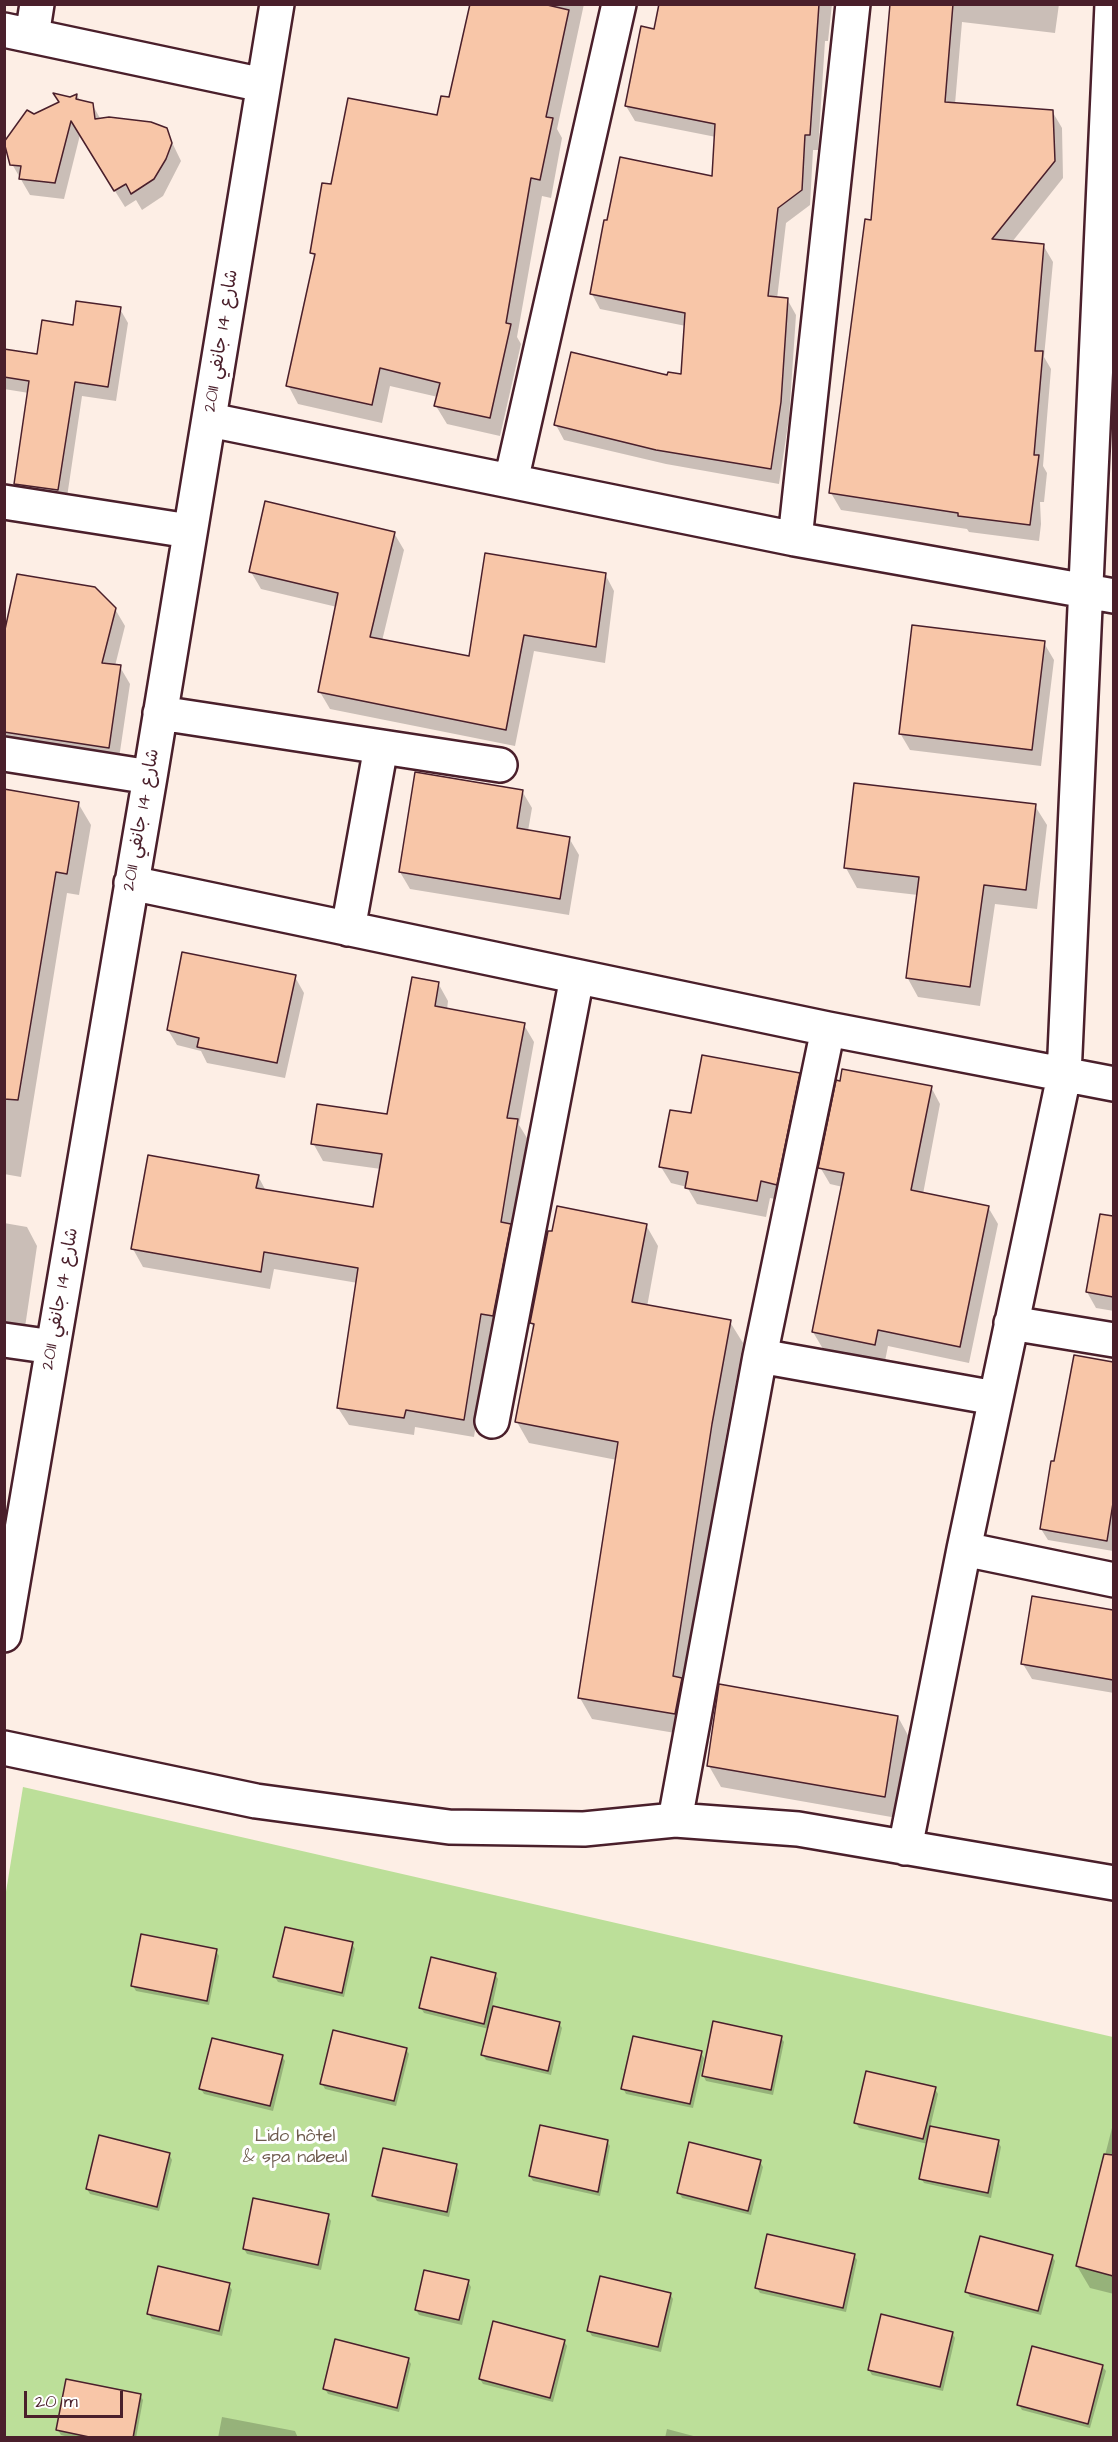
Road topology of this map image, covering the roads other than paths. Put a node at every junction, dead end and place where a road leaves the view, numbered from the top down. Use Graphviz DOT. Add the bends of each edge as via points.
graph roads {
  1 [pos="277,4"];
  2 [pos="620,4"];
  3 [pos="853,4"];
  4 [pos="1112,4"];
  5 [pos="24,23"];
  6 [pos="263,85"];
  7 [pos="210,420"];
  8 [pos="511,481"];
  9 [pos="4,502"];
  10 [pos="189,531"];
  11 [pos="795,539"];
  12 [pos="1100,593"];
  13 [pos="160,713"];
  14 [pos="381,747"];
  15 [pos="4,754"];
  16 [pos="500,765"];
  17 [pos="150,777"];
  18 [pos="131,884"];
  19 [pos="348,929"];
  20 [pos="577,977"];
  21 [pos="828,1029"];
  22 [pos="1064,1076"];
  23 [pos="1113,1084"];
  24 [pos="1011,1323"];
  25 [pos="4,1340"];
  26 [pos="1113,1340"];
  27 [pos="53,1347"];
  28 [pos="760,1356"];
  29 [pos="995,1398"];
  30 [pos="492,1421"];
  31 [pos="964,1549"];
  32 [pos="1113,1580"];
  33 [pos="4,1635"];
  34 [pos="4,1748"];
  35 [pos="675,1820"];
  36 [pos="905,1848"];
  37 [pos="1113,1883"];
  1 -- 6 [label="street, شارع 14 جانفي 2011"];
  2 -- 8 [label="street"];
  3 -- 11 [label="street"];
  4 -- 12 [label="street"];
  5 -- 6 [label="street"];
  6 -- 7 [label="street, شارع 14 جانفي 2011"];
  7 -- 8 [label="street"];
  7 -- 10 [label="street, شارع 14 جانفي 2011"];
  8 -- 11 [label="street"];
  9 -- 10 [label="street"];
  10 -- 13 [label="street, شارع 14 جانفي 2011"];
  11 -- 12 [label="street"];
  12 -- 22 [label="street"];
  13 -- 14 [label="street"];
  13 -- 17 [label="street, شارع 14 جانفي 2011"];
  14 -- 16 [label="street"];
  14 -- 19 [label="street"];
  15 -- 17 [label="street"];
  17 -- 18 [label="street, شارع 14 جانفي 2011"];
  18 -- 19 [label="street"];
  18 -- 27 [label="street, شارع 14 جانفي 2011"];
  19 -- 20 [label="street"];
  20 -- 21 [label="street"];
  20 -- 30 [label="street"];
  21 -- 22 [label="street"];
  21 -- 28 [label="street"];
  22 -- 23 [label="street"];
  22 -- 24 [label="street"];
  24 -- 26 [label="street"];
  24 -- 29 [label="street"];
  25 -- 27 [label="street"];
  27 -- 33 [label="street, شارع 14 جانفي 2011"];
  28 -- 29 [label="street"];
  28 -- 35 [label="street"];
  29 -- 31 [label="street"];
  31 -- 32 [label="street"];
  31 -- 36 [label="street"];
  34 -- 35 [label="street" via="256,1801 449,1827 584,1829"];
  35 -- 36 [label="street" via="798,1829"];
  36 -- 37 [label="street"];
}
